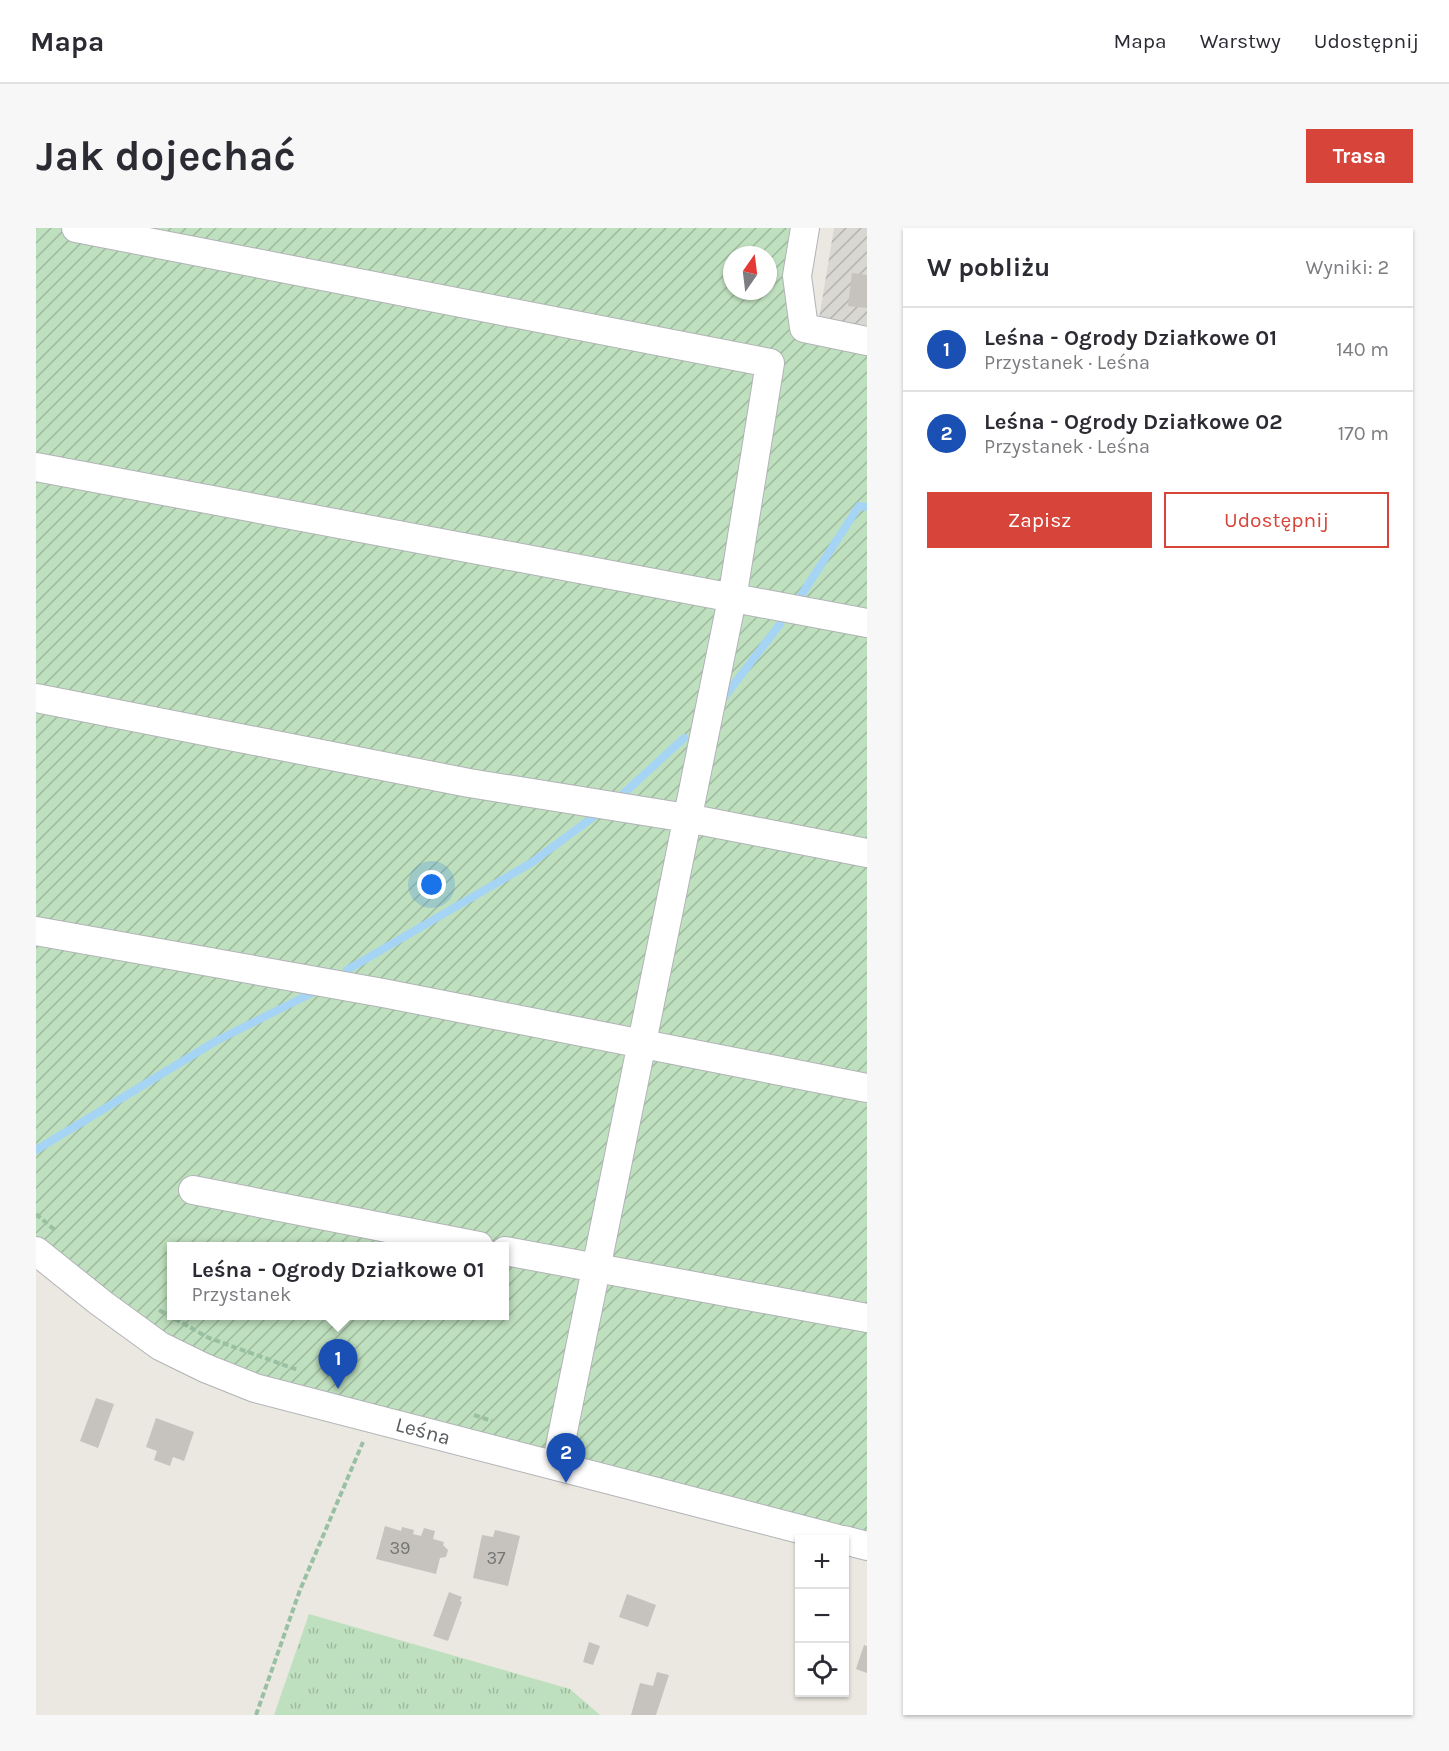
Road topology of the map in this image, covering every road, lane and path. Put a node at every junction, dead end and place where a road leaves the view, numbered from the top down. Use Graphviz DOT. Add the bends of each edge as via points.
graph roads {
  1 [pos="76,228"];
  2 [pos="805,228"];
  3 [pos="867,341"];
  4 [pos="36,467"];
  5 [pos="732,599"];
  6 [pos="867,623"];
  7 [pos="36,698"];
  8 [pos="687,818"];
  9 [pos="867,853"];
  10 [pos="36,931"];
  11 [pos="642,1043"];
  12 [pos="867,1088"];
  13 [pos="193,1190"];
  14 [pos="36,1214"];
  15 [pos="63,1236"];
  16 [pos="459,1242"];
  17 [pos="36,1251"];
  18 [pos="509,1252"];
  19 [pos="596,1269"];
  20 [pos="150,1305"];
  21 [pos="167,1315"];
  22 [pos="867,1318"];
  23 [pos="177,1320"];
  24 [pos="303,1372"];
  25 [pos="467,1413"];
  26 [pos="371,1418"];
  27 [pos="498,1427"];
  28 [pos="556,1466"];
  29 [pos="824,1535"];
  30 [pos="849,1542"];
  31 [pos="867,1546"];
  32 [pos="256,1715"];
  1 -- 5 [label="street" via="770,363"];
  2 -- 3 [label="street" via="796,276 804,328"];
  4 -- 5 [label="street"];
  5 -- 6 [label="street"];
  5 -- 8 [label="street"];
  7 -- 8 [label="street" via="469,783"];
  8 -- 9 [label="street"];
  8 -- 11 [label="street"];
  10 -- 11 [label="street"];
  11 -- 12 [label="street"];
  11 -- 19 [label="street"];
  13 -- 16 [label="street"];
  14 -- 15 [label="path"];
  17 -- 26 [label="street, Leśna" via="160,1346 255,1388"];
  18 -- 19 [label="street"];
  19 -- 22 [label="street"];
  19 -- 28 [label="street"];
  20 -- 21 [label="path"];
  23 -- 24 [label="path" via="209,1338"];
  25 -- 27 [label="path" via="489,1419"];
  26 -- 28 [label="street, Leśna"];
  26 -- 32 [label="path" via="359,1455 300,1590"];
  28 -- 29 [label="street, Leśna"];
  30 -- 31 [label="street, Leśna"];
}
